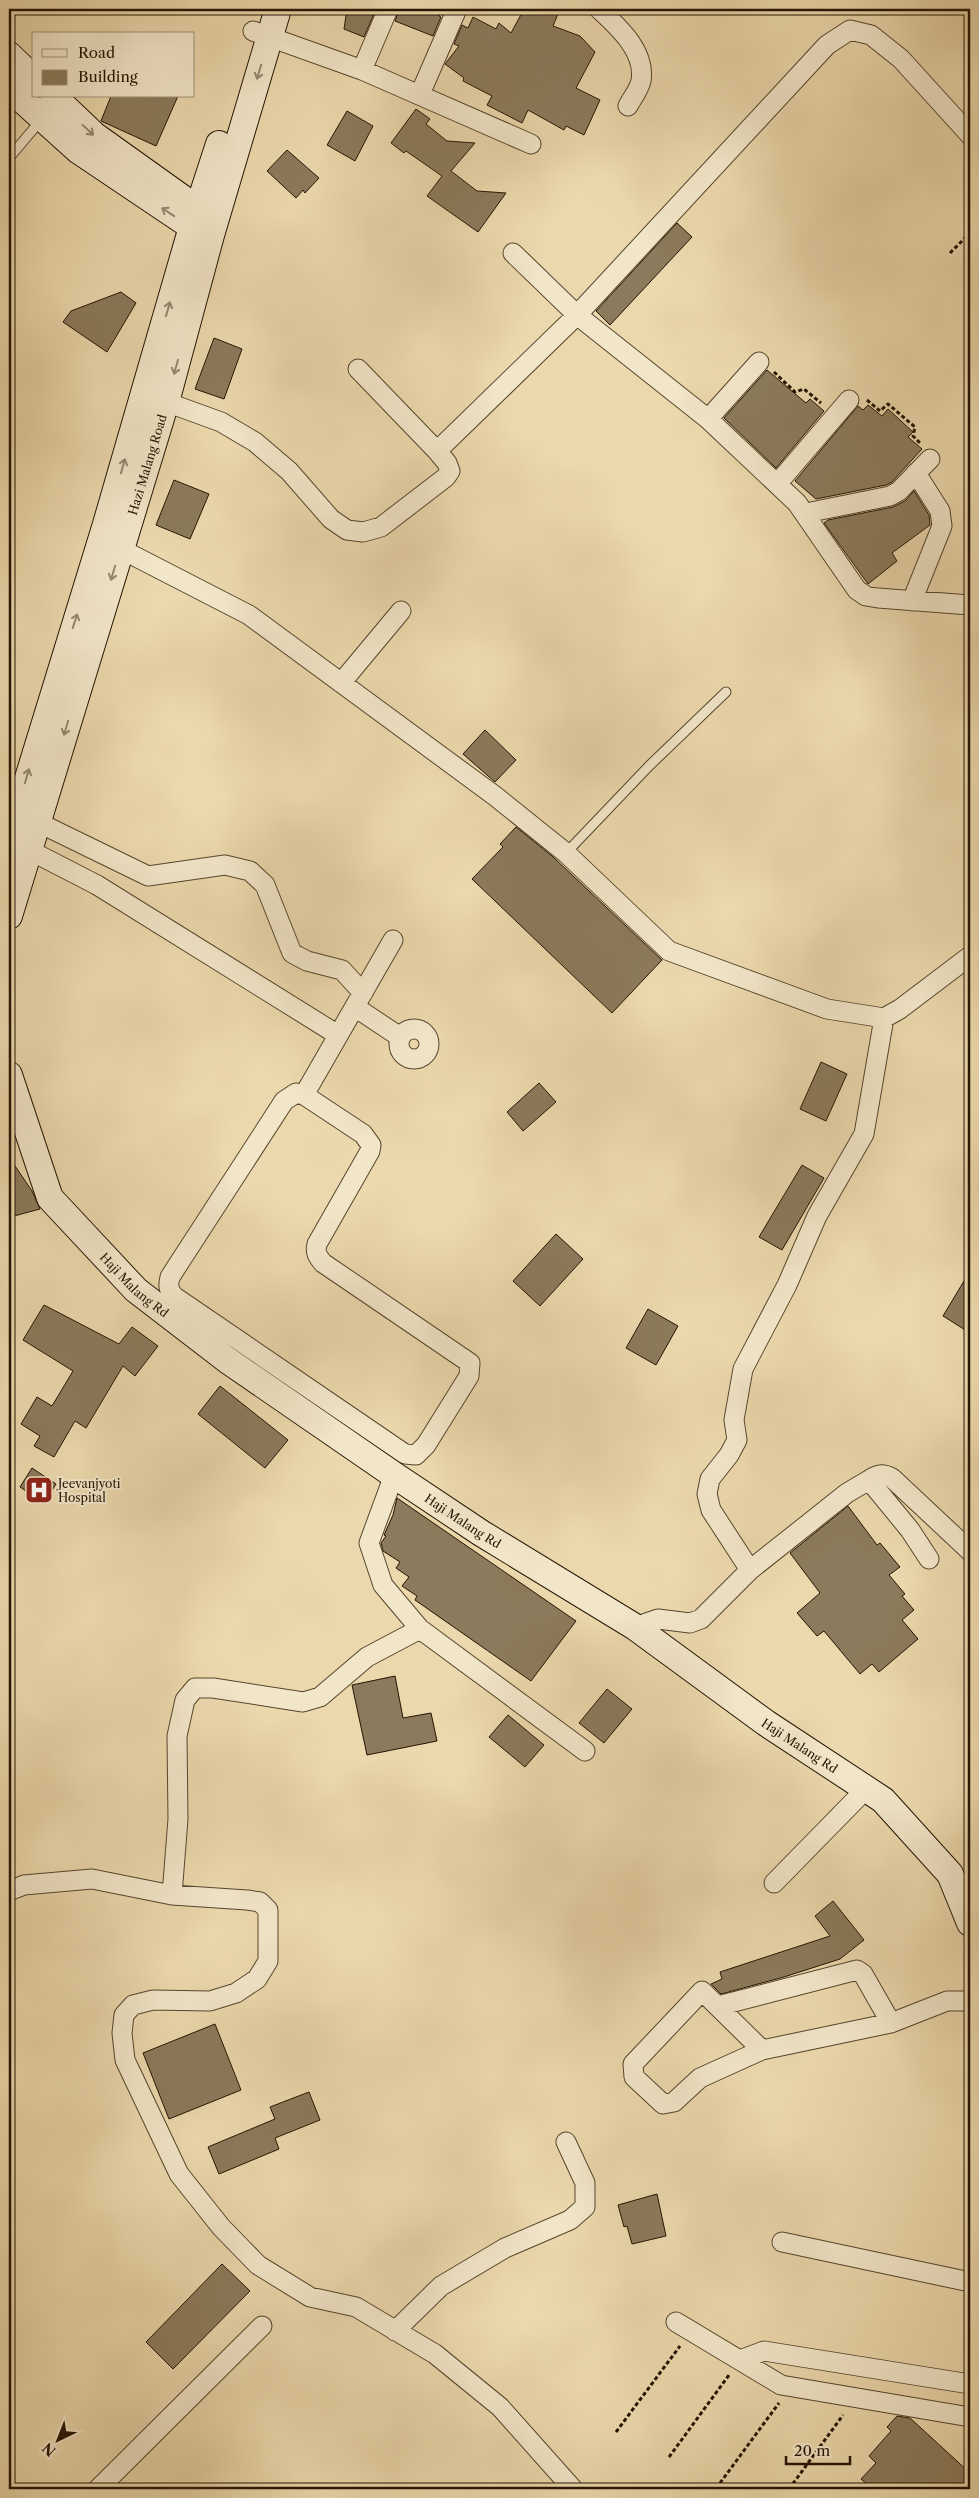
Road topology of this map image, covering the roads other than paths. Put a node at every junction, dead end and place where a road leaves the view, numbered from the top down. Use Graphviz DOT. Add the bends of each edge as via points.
graph roads {
  1 [pos="278,9"];
  2 [pos="388,9"];
  3 [pos="457,9"];
  4 [pos="599,9"];
  5 [pos="261,26"];
  6 [pos="9,55"];
  7 [pos="362,70"];
  8 [pos="32,76"];
  9 [pos="9,88"];
  10 [pos="420,94"];
  11 [pos="628,106"];
  12 [pos="48,107"];
  13 [pos="970,135"];
  14 [pos="531,144"];
  15 [pos="9,158"];
  16 [pos="205,223"];
  17 [pos="513,253"];
  18 [pos="578,315"];
  19 [pos="758,362"];
  20 [pos="358,369"];
  21 [pos="849,400"];
  22 [pos="166,402"];
  23 [pos="708,419"];
  24 [pos="438,451"];
  25 [pos="930,459"];
  26 [pos="916,473"];
  27 [pos="777,484"];
  28 [pos="806,513"];
  29 [pos="111,544"];
  30 [pos="912,601"];
  31 [pos="970,605"];
  32 [pos="401,611"];
  33 [pos="341,683"];
  34 [pos="726,692"];
  35 [pos="27,817"];
  36 [pos="19,845"];
  37 [pos="566,853"];
  38 [pos="9,916"];
  39 [pos="393,940"];
  40 [pos="970,956"];
  41 [pos="359,1000"];
  42 [pos="884,1018"];
  43 [pos="338,1035"];
  44 [pos="400,1037"];
  45 [pos="9,1075"];
  46 [pos="304,1095"];
  47 [pos="394,1474"];
  48 [pos="869,1480"];
  49 [pos="970,1551"];
  50 [pos="929,1559"];
  51 [pos="750,1570"];
  52 [pos="635,1626"];
  53 [pos="420,1629"];
  54 [pos="585,1751"];
  55 [pos="866,1789"];
  56 [pos="774,1883"];
  57 [pos="9,1891"];
  58 [pos="172,1895"];
  59 [pos="970,1923"];
  60 [pos="970,2001"];
  61 [pos="718,2006"];
  62 [pos="891,2023"];
  63 [pos="762,2050"];
  64 [pos="566,2142"];
  65 [pos="782,2242"];
  66 [pos="970,2282"];
  67 [pos="262,2326"];
  68 [pos="683,2326"];
  69 [pos="395,2330"];
  70 [pos="740,2360"];
  71 [pos="970,2384"];
  72 [pos="970,2417"];
  73 [pos="98,2489"];
  74 [pos="573,2489"];
  1 -- 5 [label="street, Hazi Malang Road"];
  2 -- 7 [label="street"];
  3 -- 10 [label="street"];
  4 -- 11 [label="street" via="626,35 636,54 641,80"];
  5 -- 7 [label="street"];
  5 -- 16 [label="street, Hazi Malang Road"];
  6 -- 8 [label="street"];
  7 -- 10 [label="street"];
  9 -- 12 [label="street"];
  10 -- 14 [label="street"];
  12 -- 15 [label="lane"];
  12 -- 16 [label="street" via="80,151"];
  13 -- 18 [label="street" via="901,59 871,35 850,30 827,45"];
  16 -- 22 [label="street, Hazi Malang Road, one-way"];
  29 -- 16 [label="street, Hazi Malang Road, one-way"];
  17 -- 18 [label="street"];
  18 -- 23 [label="street"];
  18 -- 24 [label="street"];
  19 -- 23 [label="street"];
  20 -- 24 [label="street"];
  21 -- 27 [label="street"];
  22 -- 24 [label="street" via="221,422 255,442 289,471 347,530 364,532 382,528 446,477 450,471"];
  22 -- 29 [label="street, Hazi Malang Road"];
  23 -- 27 [label="street"];
  25 -- 26 [label="street"];
  26 -- 28 [label="street" via="900,491 890,496"];
  26 -- 30 [label="street" via="942,517 942,526"];
  27 -- 28 [label="street"];
  28 -- 30 [label="street" via="856,590 866,596"];
  29 -- 33 [label="street" via="249,615"];
  29 -- 35 [label="street, Hazi Malang Road"];
  30 -- 31 [label="street"];
  32 -- 33 [label="street"];
  33 -- 37 [label="street" via="495,796"];
  34 -- 37 [label="lane"];
  35 -- 36 [label="street, Hazi Malang Road"];
  35 -- 41 [label="street" via="148,876 225,865 250,871 265,885 292,953 342,970"];
  36 -- 38 [label="street, Hazi Malang Road"];
  36 -- 43 [label="street" via="98,885"];
  37 -- 42 [label="street" via="669,951 827,1009"];
  39 -- 41 [label="street"];
  40 -- 42 [label="street" via="900,1010"];
  41 -- 43 [label="street"];
  41 -- 44 [label="street"];
  42 -- 51 [label="street" via="864,1134 817,1216 743,1369 734,1420 737,1440 710,1479 707,1494 711,1510"];
  43 -- 46 [label="street"];
  45 -- 47 [label="street, Haji Malang Rd" via="50,1198 136,1290 227,1360"];
  46 -- 46 [label="street" via="296,1093 284,1101 168,1284 174,1297 405,1454 416,1455 469,1376 470,1363 322,1263 318,1257 316,1244 371,1145 363,1134"];
  47 -- 52 [label="street, Haji Malang Rd" via="481,1533"];
  47 -- 53 [label="street" via="369,1543 384,1585"];
  48 -- 49 [label="street" via="876,1475 892,1478"];
  48 -- 50 [label="street"];
  48 -- 51 [label="street" via="847,1493"];
  51 -- 52 [label="street" via="701,1619 690,1623 658,1618"];
  52 -- 55 [label="street, Haji Malang Rd" via="766,1723"];
  53 -- 54 [label="street"];
  53 -- 58 [label="street" via="367,1657 320,1697 303,1702 195,1688 185,1700 177,1736 178,1819"];
  55 -- 56 [label="street"];
  55 -- 59 [label="street, Haji Malang Rd" via="883,1800 950,1874"];
  57 -- 58 [label="street" via="24,1885 92,1879"];
  58 -- 69 [label="street" via="260,1902 268,1910 268,1961 257,1979 236,1993 210,2001 153,2000 133,2005 124,2015 125,2060 179,2174 221,2227 258,2265 310,2297 356,2307"];
  60 -- 62 [label="street" via="947,2001"];
  61 -- 62 [label="street" via="857,1970 863,1974"];
  61 -- 63 [label="street"];
  61 -- 63 [label="street" via="702,1990 697,1993 633,2064 634,2076 668,2105 700,2078"];
  62 -- 63 [label="street"];
  64 -- 69 [label="street" via="585,2183 585,2207 570,2220 505,2248 441,2286"];
  65 -- 66 [label="street"];
  67 -- 73 [label="street"];
  68 -- 70 [label="street"];
  69 -- 74 [label="street" via="435,2354 500,2407"];
  70 -- 71 [label="street" via="764,2351"];
  70 -- 72 [label="street" via="791,2387"];
}
